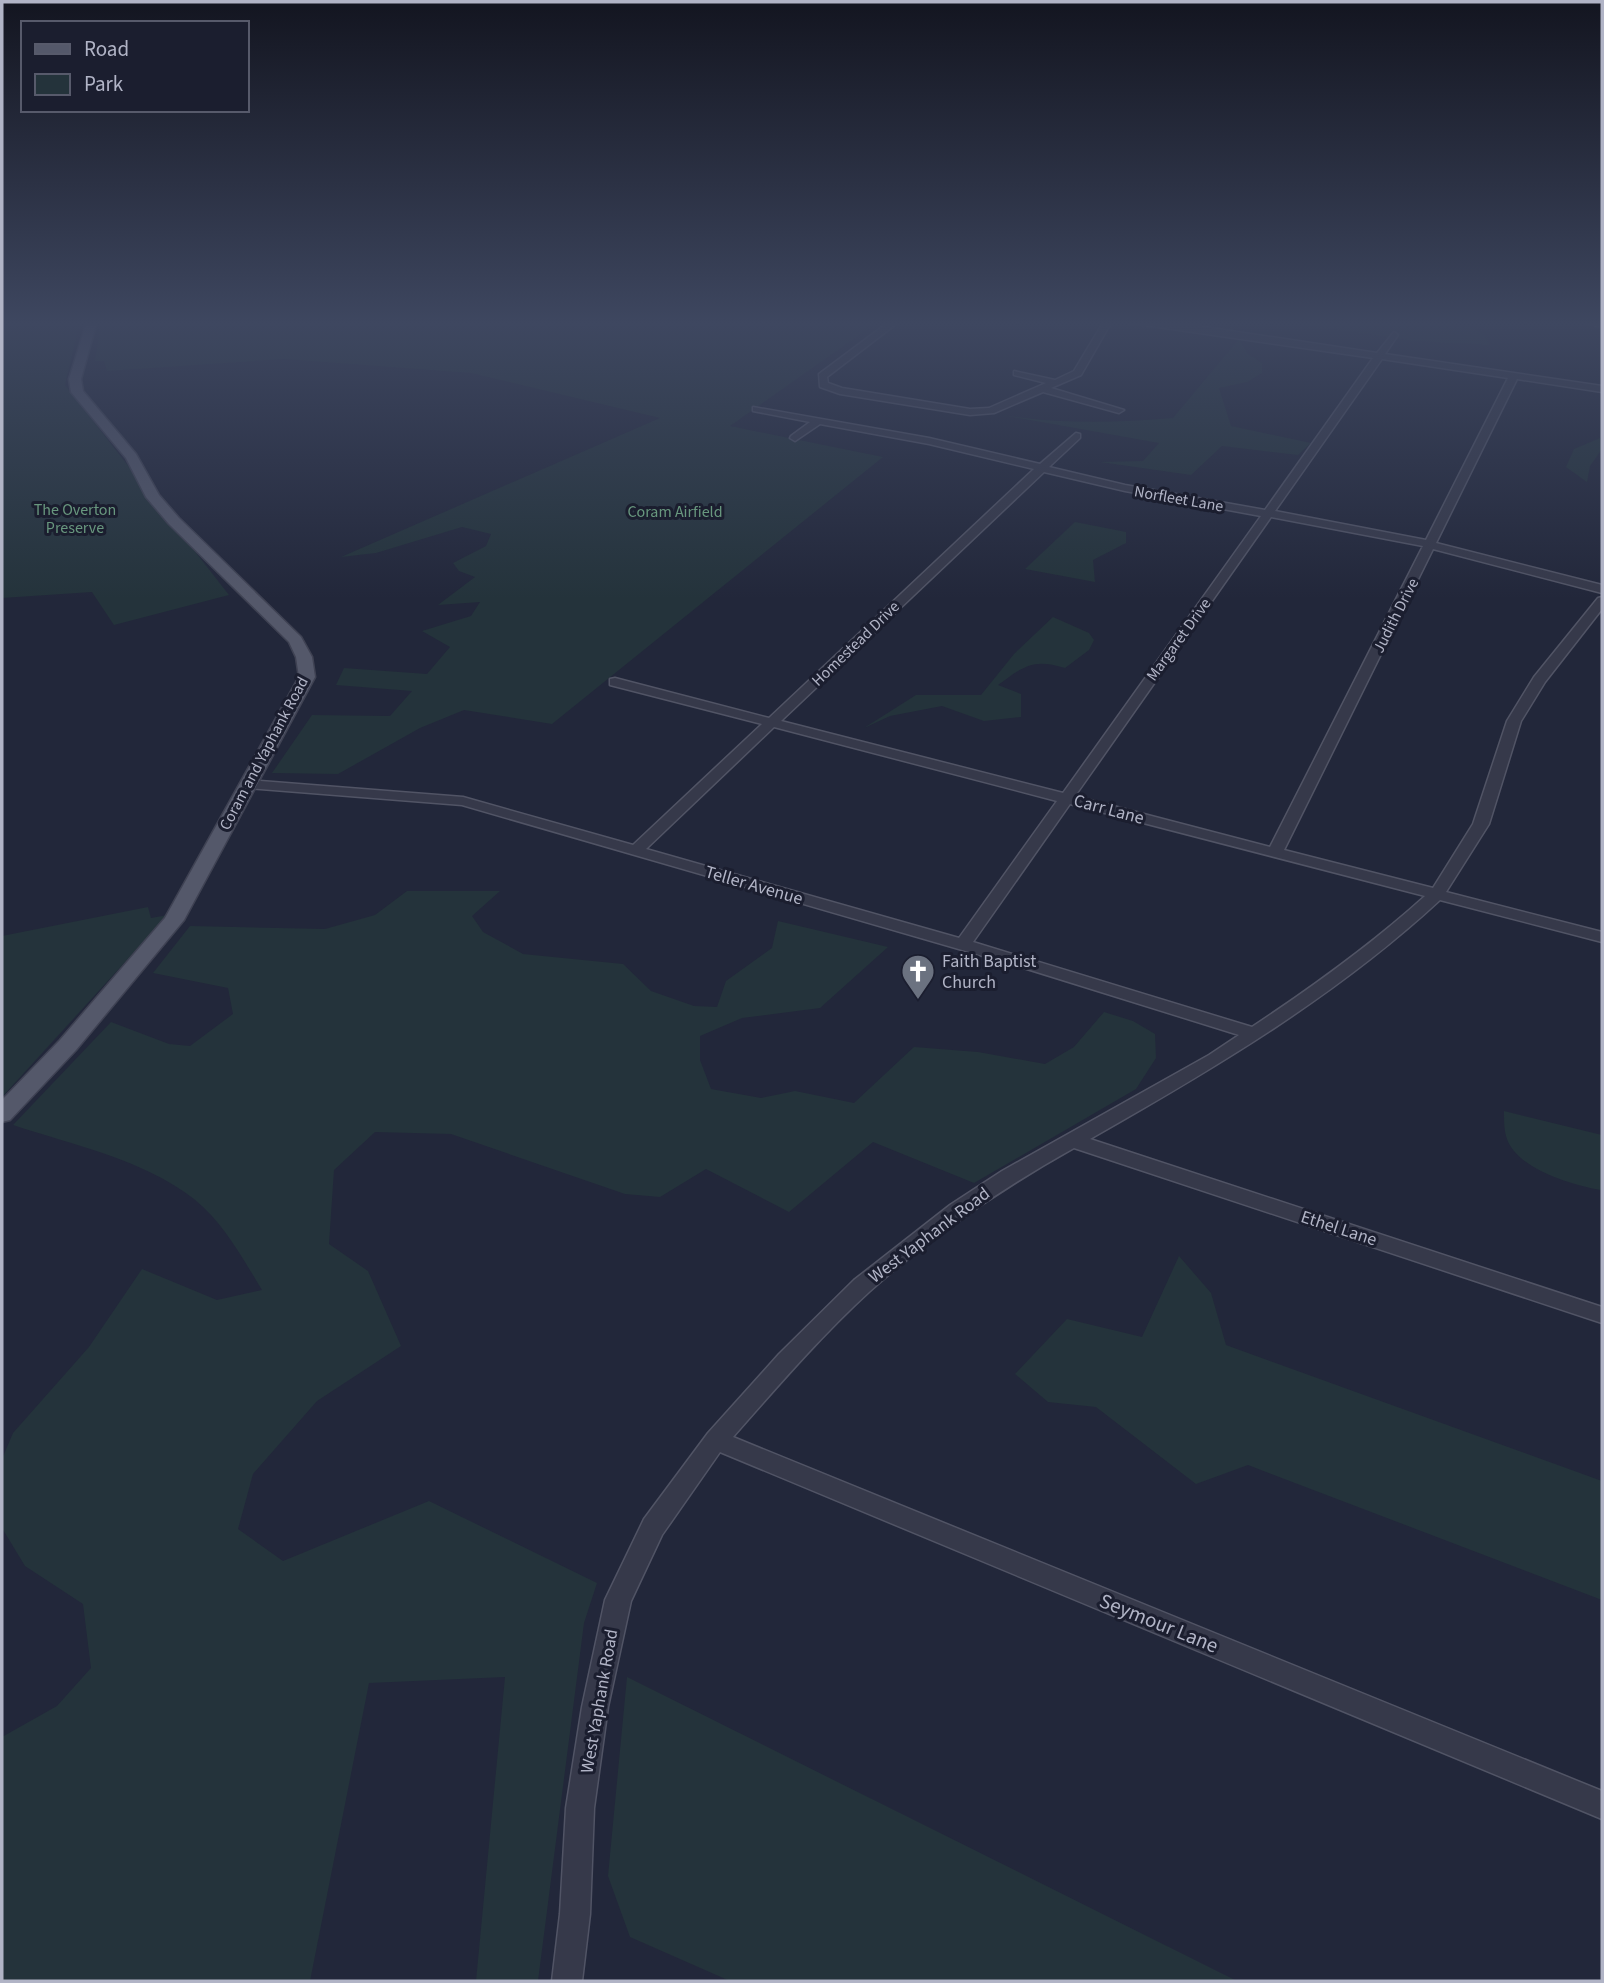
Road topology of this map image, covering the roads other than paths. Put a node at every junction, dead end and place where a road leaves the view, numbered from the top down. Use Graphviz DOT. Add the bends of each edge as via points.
graph roads {
  1 [pos="95,414"];
  2 [pos="779,414"];
  3 [pos="1340,414"];
  4 [pos="1495,414"];
  5 [pos="818,421"];
  6 [pos="945,428"];
  7 [pos="1076,436"];
  8 [pos="795,438"];
  9 [pos="929,441"];
  10 [pos="1038,468"];
  11 [pos="1269,513"];
  12 [pos="1430,545"];
  13 [pos="1602,589"];
  14 [pos="1602,601"];
  15 [pos="615,682"];
  16 [pos="771,723"];
  17 [pos="247,783"];
  18 [pos="1064,798"];
  19 [pos="635,851"];
  20 [pos="1275,853"];
  21 [pos="1437,894"];
  22 [pos="1602,937"];
  23 [pos="963,945"];
  24 [pos="1252,1033"];
  25 [pos="2,1114"];
  26 [pos="1075,1141"];
  27 [pos="1602,1315"];
  28 [pos="716,1440"];
  29 [pos="1602,1805"];
  30 [pos="567,1981"];
  1 -- 17 [label="main road, Coram and Yaphank Road" via="132,457 153,497 286,630 304,657 307,677"];
  2 -- 5 [label="street, Norfleet Lane"];
  3 -- 11 [label="street, Margaret Drive"];
  4 -- 12 [label="street, Judith Drive"];
  5 -- 8 [label="street"];
  5 -- 9 [label="street, Norfleet Lane"];
  6 -- 9 [label="street"];
  7 -- 10 [label="street, Homestead Drive"];
  9 -- 10 [label="street, Norfleet Lane"];
  10 -- 11 [label="street, Norfleet Lane"];
  10 -- 16 [label="street, Homestead Drive"];
  11 -- 12 [label="street, Norfleet Lane"];
  11 -- 18 [label="street, Margaret Drive"];
  12 -- 13 [label="street, Norfleet Lane"];
  12 -- 20 [label="street, Judith Drive"];
  14 -- 21 [label="street, West Yaphank Road" via="1539,680 1514,721 1481,824"];
  15 -- 16 [label="street, Carr Lane"];
  16 -- 18 [label="street, Carr Lane"];
  16 -- 19 [label="street, Homestead Drive"];
  17 -- 19 [label="street, Teller Avenue" via="463,801"];
  17 -- 25 [label="main road, Coram and Yaphank Road" via="174,920 68,1045"];
  18 -- 20 [label="street, Carr Lane"];
  18 -- 23 [label="street, Margaret Drive"];
  19 -- 23 [label="street, Teller Avenue"];
  20 -- 21 [label="street, Carr Lane"];
  21 -- 22 [label="street, Carr Lane"];
  21 -- 24 [label="street, West Yaphank Road" via="1321,989"];
  23 -- 24 [label="street, Teller Avenue"];
  24 -- 26 [label="street, West Yaphank Road"];
  26 -- 27 [label="street, Ethel Lane"];
  26 -- 28 [label="street, West Yaphank Road" via="957,1210 862,1286 787,1360"];
  28 -- 29 [label="street, Seymour Lane"];
  28 -- 30 [label="street, West Yaphank Road" via="653,1527 618,1600 580,1808 576,1914"];
}
